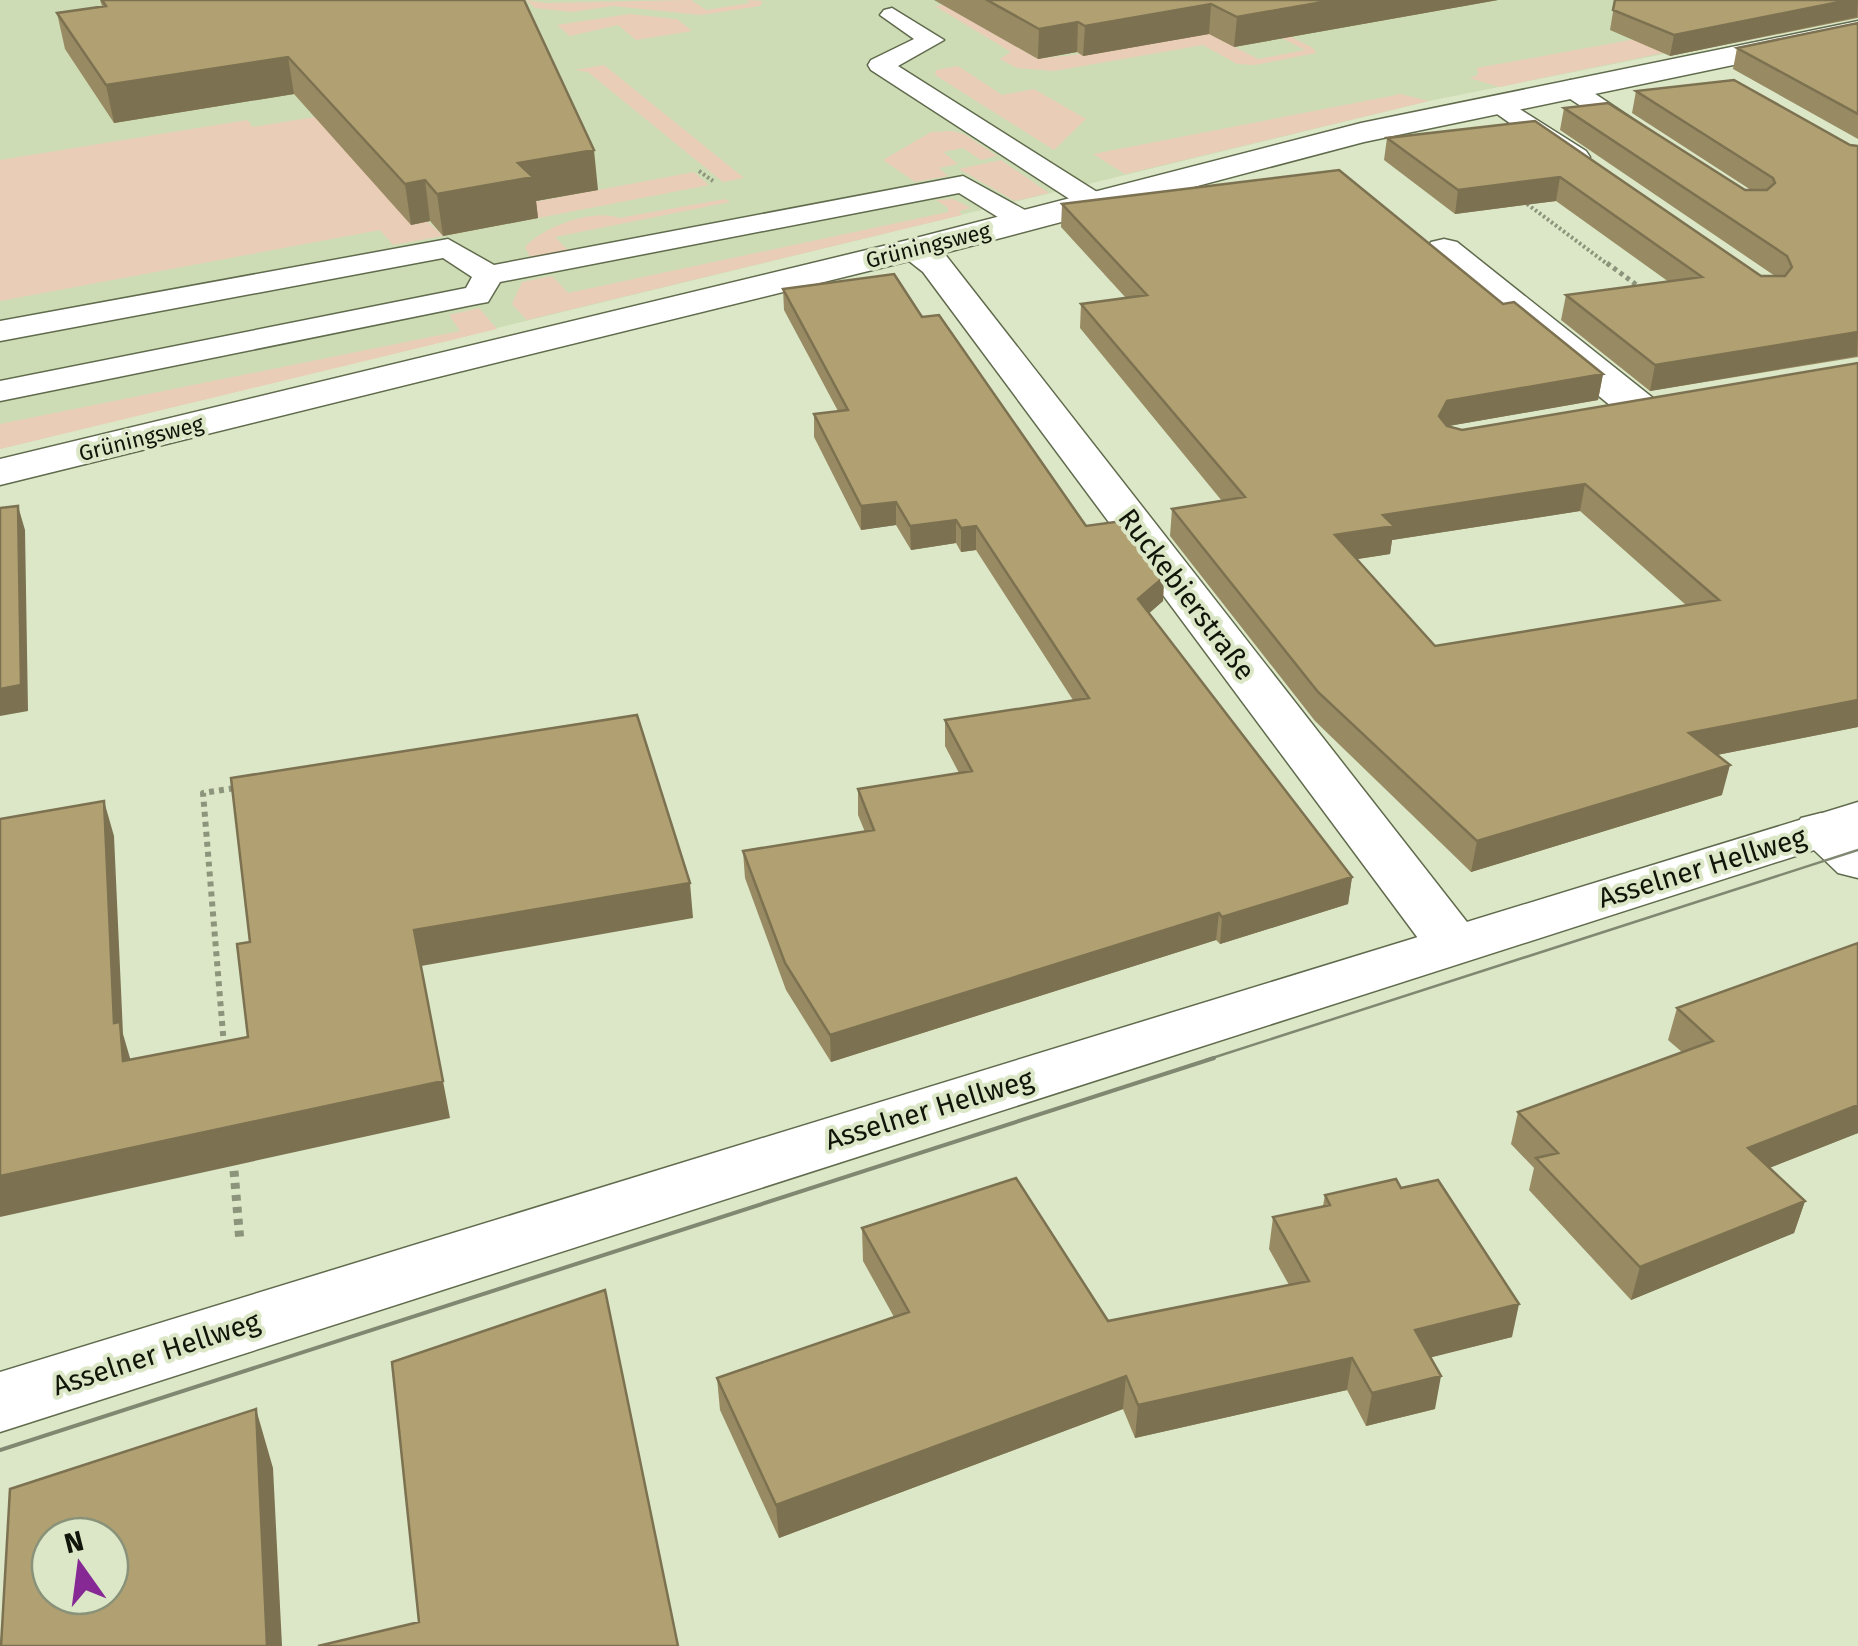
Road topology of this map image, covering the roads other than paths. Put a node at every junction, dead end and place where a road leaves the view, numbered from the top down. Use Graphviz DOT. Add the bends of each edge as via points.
graph roads {
  1 [pos="892,16"];
  2 [pos="1858,30"];
  3 [pos="1692,63"];
  4 [pos="1570,88"];
  5 [pos="1742,91"];
  6 [pos="1499,104"];
  7 [pos="1672,153"];
  8 [pos="1618,185"];
  9 [pos="1095,202"];
  10 [pos="1024,221"];
  11 [pos="914,249"];
  12 [pos="1444,250"];
  13 [pos="489,275"];
  14 [pos="0,331"];
  15 [pos="0,390"];
  16 [pos="1588,420"];
  17 [pos="0,472"];
  18 [pos="1846,836"];
  19 [pos="1453,944"];
  20 [pos="0,1402"];
  1 -- 9 [label="lane" via="932,40 880,65"];
  2 -- 3 [label="street, Grüningsweg"];
  3 -- 4 [label="street, Grüningsweg"];
  3 -- 5 [label="street"];
  4 -- 6 [label="street, Grüningsweg"];
  4 -- 7 [label="lane"];
  6 -- 8 [label="lane"];
  6 -- 9 [label="street, Grüningsweg"];
  9 -- 10 [label="street, Grüningsweg"];
  10 -- 11 [label="street, Grüningsweg"];
  10 -- 13 [label="lane" via="963,184"];
  11 -- 17 [label="street, Grüningsweg"];
  11 -- 19 [label="street, Ruckebierstraße" via="936,264"];
  12 -- 16 [label="street" via="1660,408"];
  13 -- 14 [label="lane" via="448,248"];
  13 -- 15 [label="lane" via="477,295"];
  18 -- 19 [label="street, Asselner Hellweg"];
  19 -- 20 [label="street, Asselner Hellweg"];
}
